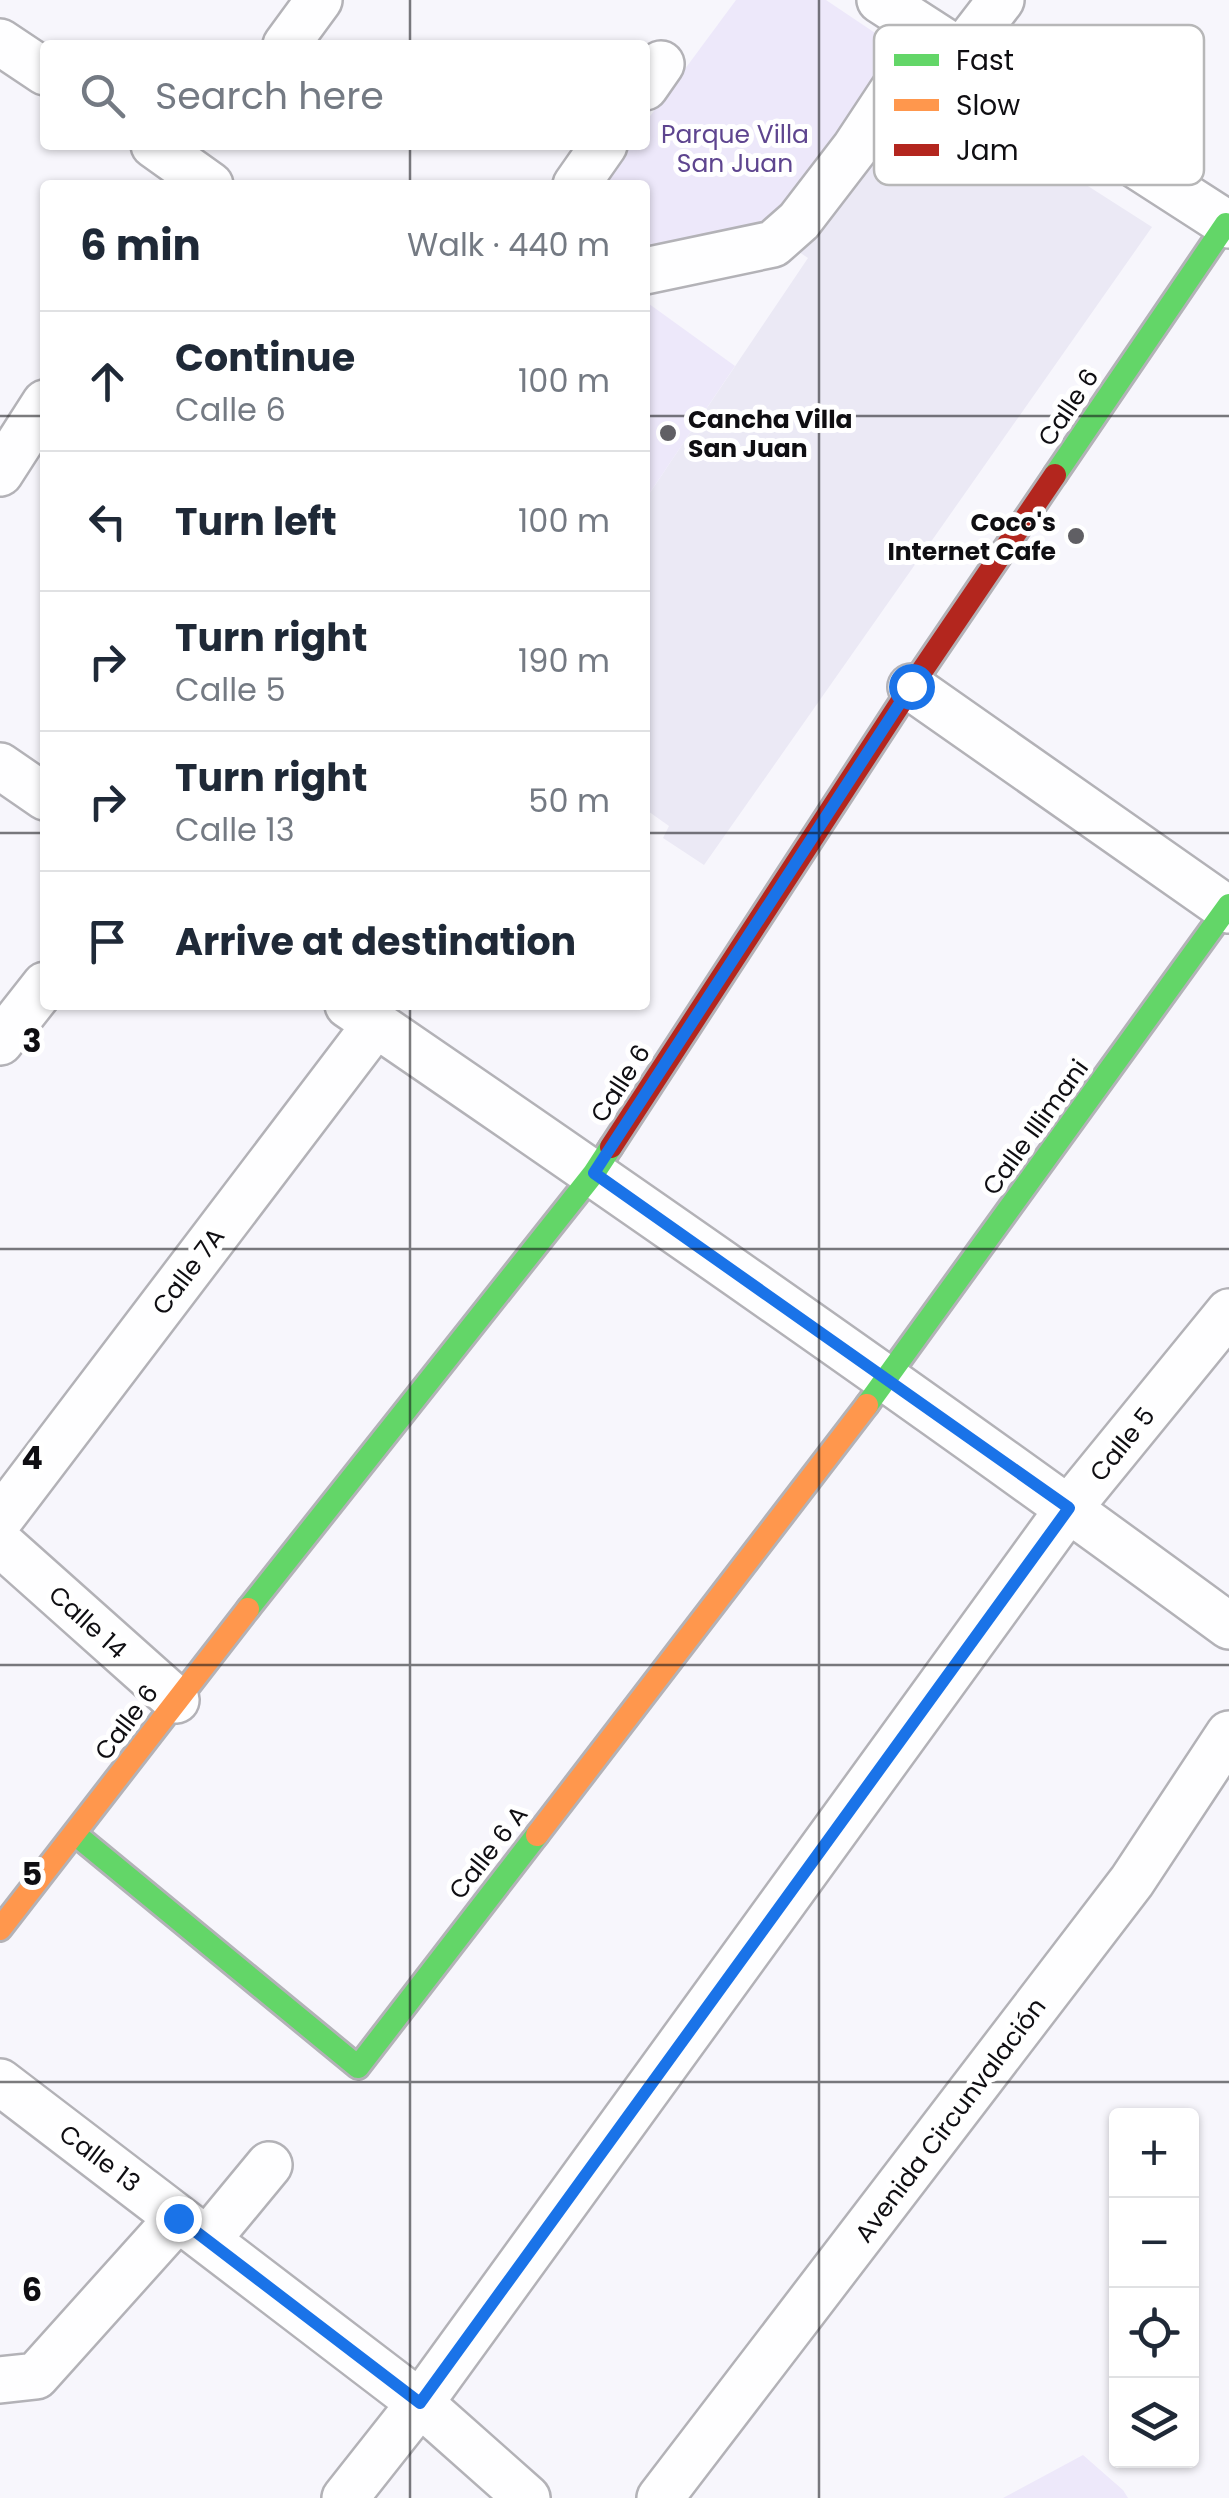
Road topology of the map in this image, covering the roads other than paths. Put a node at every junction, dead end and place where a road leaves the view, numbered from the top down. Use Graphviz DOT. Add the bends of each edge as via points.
graph roads {
  1 [pos="319,0"];
  2 [pos="880,0"];
  3 [pos="1001,0"];
  4 [pos="919,25"];
  5 [pos="968,25"];
  6 [pos="290,40"];
  7 [pos="0,42"];
  8 [pos="40,69"];
  9 [pos="874,127"];
  10 [pos="163,150"];
  11 [pos="600,150"];
  12 [pos="200,172"];
  13 [pos="580,180"];
  14 [pos="1166,185"];
  15 [pos="1228,225"];
  16 [pos="650,270"];
  17 [pos="40,411"];
  18 [pos="0,473"];
  19 [pos="911,686"];
  20 [pos="0,766"];
  21 [pos="40,794"];
  22 [pos="1228,908"];
  23 [pos="40,991"];
  24 [pos="362,1014"];
  25 [pos="0,1042"];
  26 [pos="594,1173"];
  27 [pos="1229,1312"];
  28 [pos="886,1380"];
  29 [pos="1069,1508"];
  30 [pos="0,1519"];
  31 [pos="0,1542"];
  32 [pos="1229,1626"];
  33 [pos="176,1700"];
  34 [pos="1229,1734"];
  35 [pos="74,1834"];
  36 [pos="0,1929"];
  37 [pos="0,2082"];
  38 [pos="269,2165"];
  39 [pos="192,2229"];
  40 [pos="0,2380"];
  41 [pos="420,2403"];
  42 [pos="345,2498"];
  43 [pos="527,2498"];
  44 [pos="660,2498"];
  1 -- 6 [label="street"];
  2 -- 4 [label="street"];
  3 -- 5 [label="street"];
  7 -- 8 [label="street"];
  9 -- 16 [label="street" via="773,244"];
  10 -- 12 [label="street"];
  11 -- 13 [label="street"];
  14 -- 15 [label="street"];
  15 -- 19 [label="street, Calle 6"];
  17 -- 18 [label="street"];
  19 -- 22 [label="street"];
  19 -- 26 [label="street, Calle 6"];
  20 -- 21 [label="street"];
  22 -- 28 [label="street, Calle Illimani"];
  23 -- 25 [label="street"];
  24 -- 26 [label="street"];
  24 -- 30 [label="street, Calle 7A"];
  26 -- 28 [label="street"];
  26 -- 33 [label="street, Calle 6"];
  27 -- 29 [label="street, Calle 5"];
  28 -- 29 [label="street"];
  28 -- 35 [label="street, Calle 6 A" via="358,2068"];
  29 -- 32 [label="street"];
  29 -- 41 [label="street, Calle 5"];
  31 -- 33 [label="street, Calle 14"];
  33 -- 35 [label="street, Calle 6"];
  34 -- 44 [label="street, Avenida Circunvalación" via="1132,1881"];
  35 -- 36 [label="street, Calle 6"];
  37 -- 39 [label="street, Calle 13"];
  38 -- 39 [label="street"];
  39 -- 40 [label="street" via="36,2376"];
  39 -- 41 [label="street, Calle 13"];
  41 -- 42 [label="street, Calle 5"];
  41 -- 43 [label="street, Calle 13"];
}
